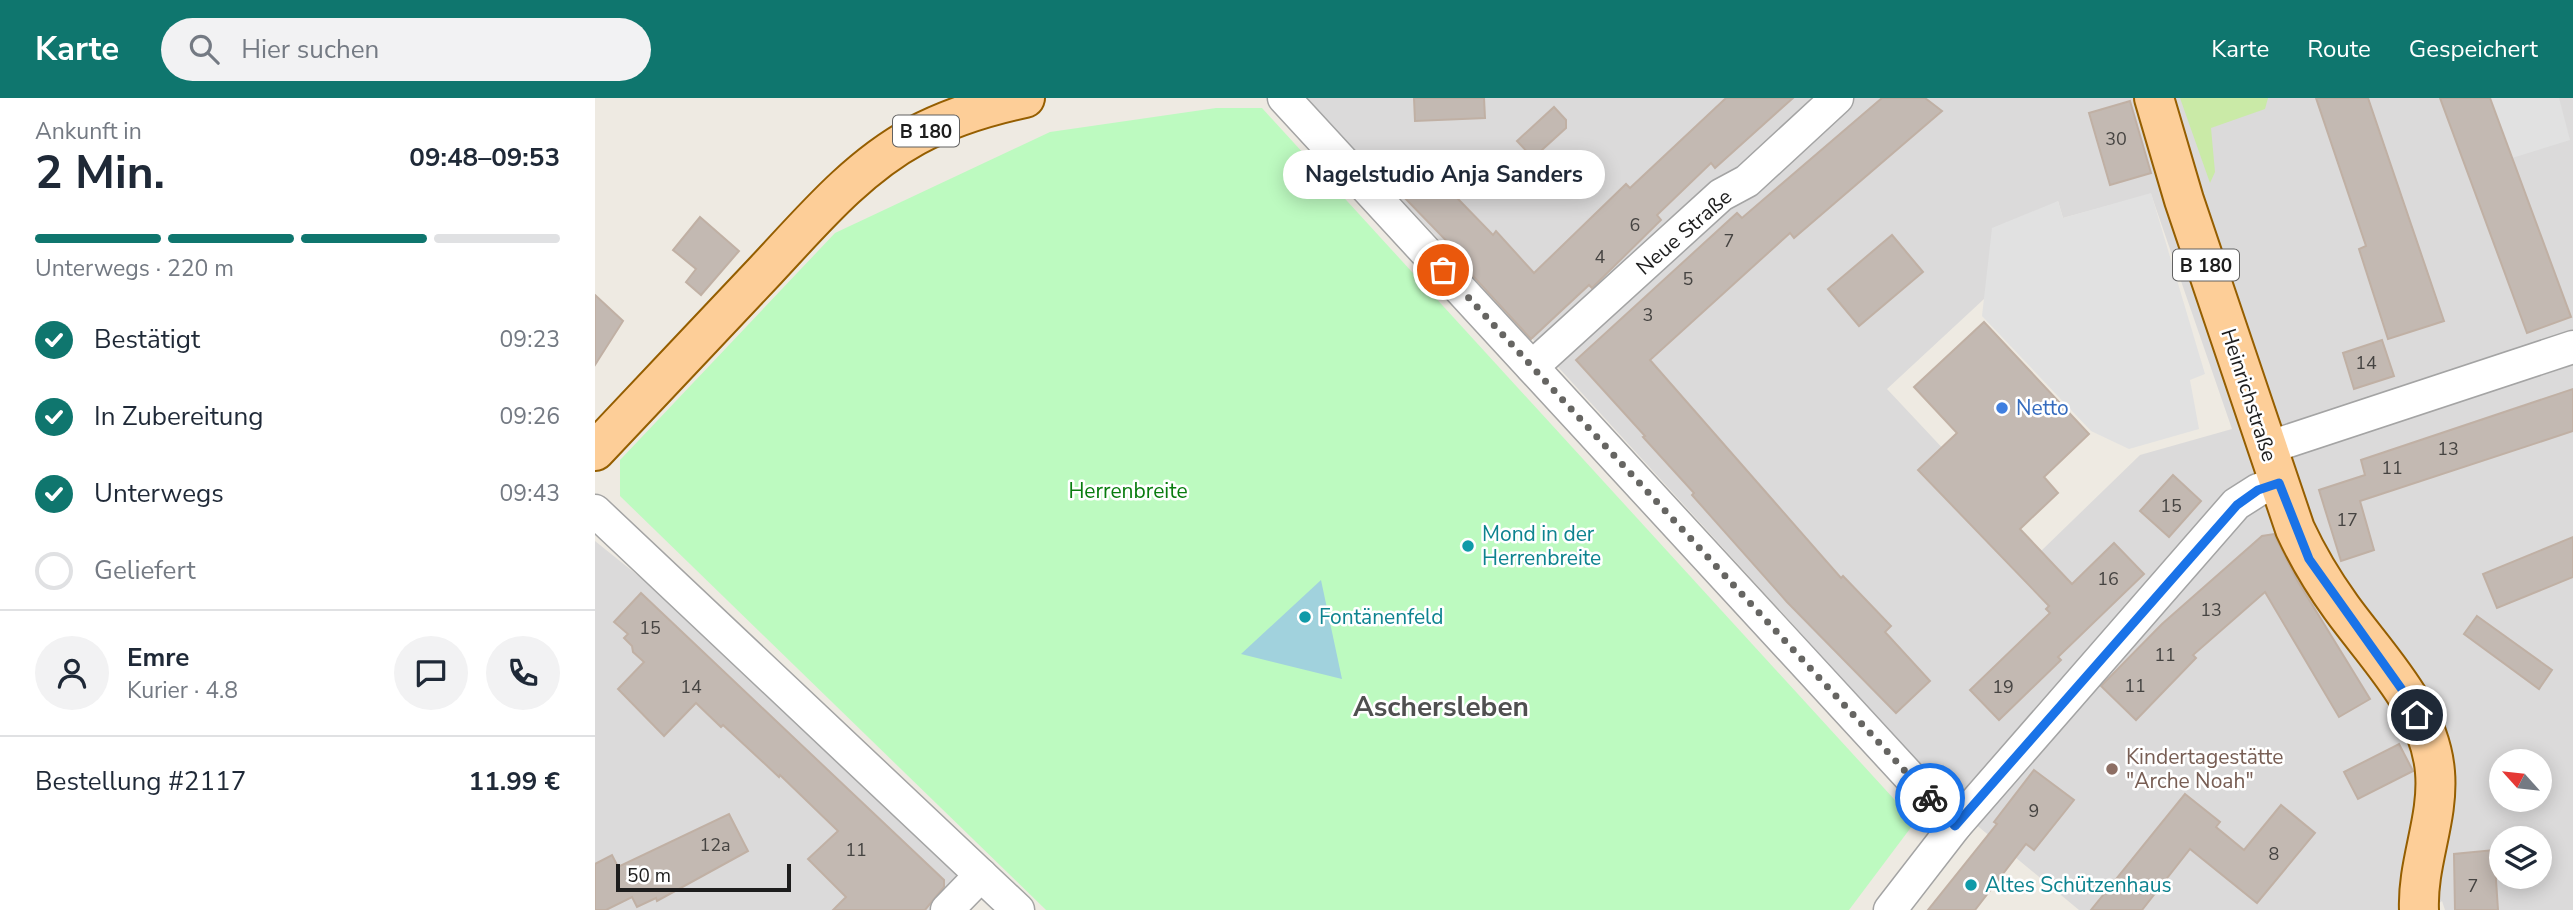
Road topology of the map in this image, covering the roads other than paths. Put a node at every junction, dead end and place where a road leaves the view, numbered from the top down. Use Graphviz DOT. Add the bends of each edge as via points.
graph roads {
  1 [pos="1025,98"];
  2 [pos="1285,98"];
  3 [pos="1836,98"];
  4 [pos="2154,98"];
  5 [pos="2573,347"];
  6 [pos="1532,367"];
  7 [pos="595,451"];
  8 [pos="2273,466"];
  9 [pos="595,511"];
  10 [pos="1955,826"];
  11 [pos="981,875"];
  12 [pos="947,910"];
  13 [pos="1018,910"];
  14 [pos="1890,910"];
  15 [pos="2420,910"];
  1 -- 7 [label="main road, B 180" via="939,125 869,167"];
  2 -- 6 [label="street"];
  3 -- 6 [label="street, Neue Straße" via="1747,181 1721,195"];
  4 -- 8 [label="main road, Heinrichstraße / B 180"];
  5 -- 8 [label="street"];
  6 -- 10 [label="street"];
  8 -- 10 [label="street" via="2258,490 2237,505"];
  8 -- 15 [label="main road, Heinrichstraße / B 180" via="2309,559 2408,698 2433,752 2435,795 2420,876"];
  9 -- 11 [label="street"];
  10 -- 14 [label="street"];
  11 -- 12 [label="street"];
  11 -- 13 [label="street"];
}
